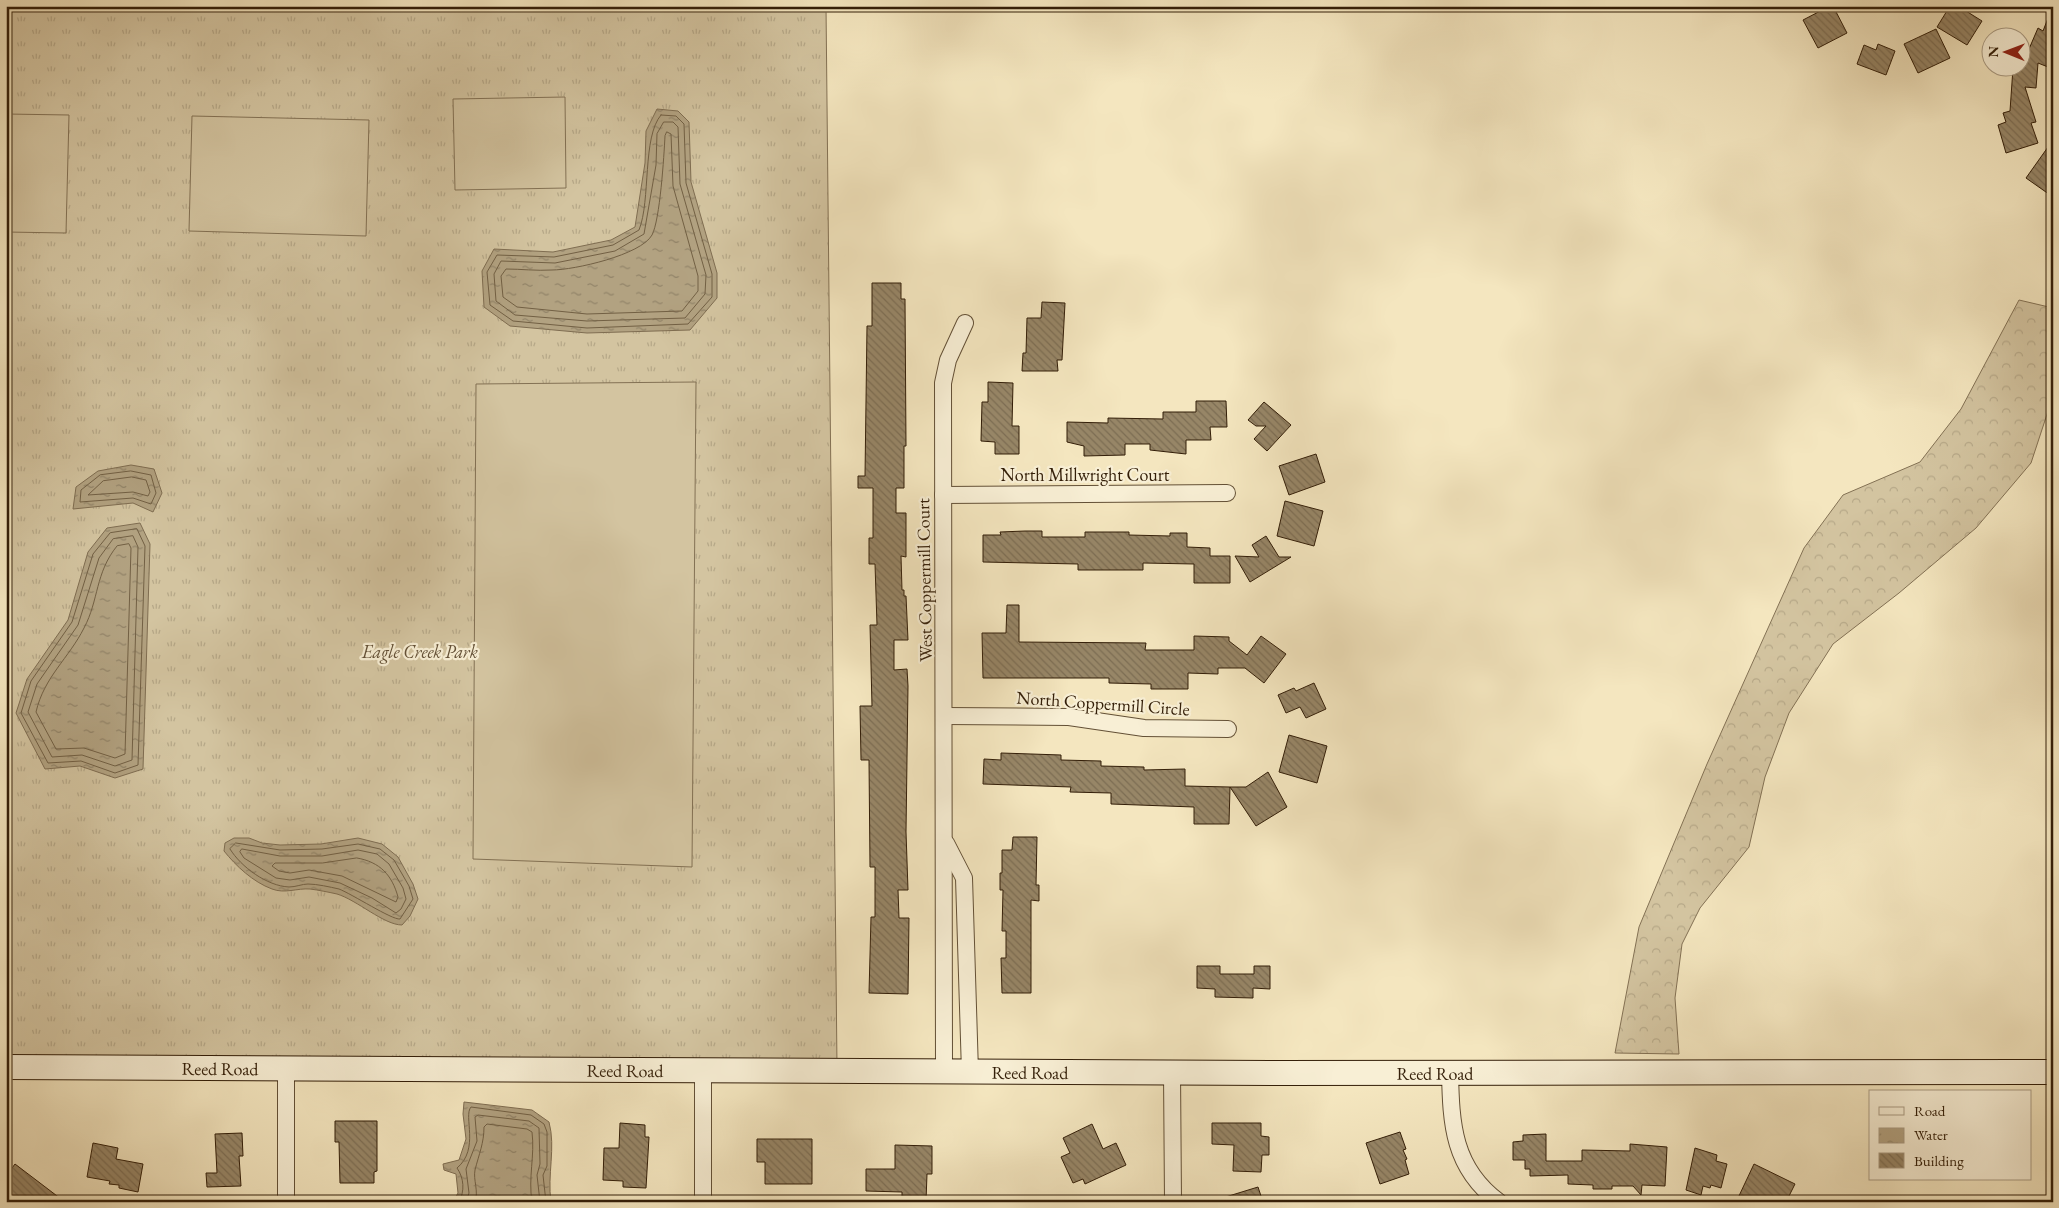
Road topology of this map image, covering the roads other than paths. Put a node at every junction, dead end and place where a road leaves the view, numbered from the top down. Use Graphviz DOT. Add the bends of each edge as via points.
graph roads {
  1 [pos="965,323"];
  2 [pos="1227,493"];
  3 [pos="943,495"];
  4 [pos="945,716"];
  5 [pos="1228,729"];
  6 [pos="945,841"];
  7 [pos="6,1067"];
  8 [pos="286,1068"];
  9 [pos="703,1070"];
  10 [pos="944,1071"];
  11 [pos="970,1072"];
  12 [pos="1172,1072"];
  13 [pos="1450,1072"];
  14 [pos="2053,1072"];
  15 [pos="286,1202"];
  16 [pos="704,1202"];
  17 [pos="1173,1202"];
  18 [pos="1499,1202"];
  1 -- 3 [label="street, West Coppermill Court" via="948,360 943,383"];
  2 -- 3 [label="street, North Millwright Court"];
  3 -- 4 [label="street, West Coppermill Court"];
  4 -- 5 [label="street, North Coppermill Circle" via="1075,717 1144,728"];
  4 -- 6 [label="street, West Coppermill Court"];
  6 -- 10 [label="street, West Coppermill Court"];
  6 -- 11 [label="street, West Coppermill Court" via="964,878"];
  7 -- 8 [label="main road, Reed Road"];
  8 -- 9 [label="main road, Reed Road"];
  8 -- 15 [label="street"];
  9 -- 10 [label="main road, Reed Road"];
  9 -- 16 [label="street"];
  10 -- 11 [label="main road, Reed Road"];
  11 -- 12 [label="main road, Reed Road"];
  12 -- 13 [label="main road, Reed Road"];
  12 -- 17 [label="street"];
  13 -- 14 [label="main road, Reed Road"];
  13 -- 18 [label="street" via="1455,1140 1472,1175"];
}
